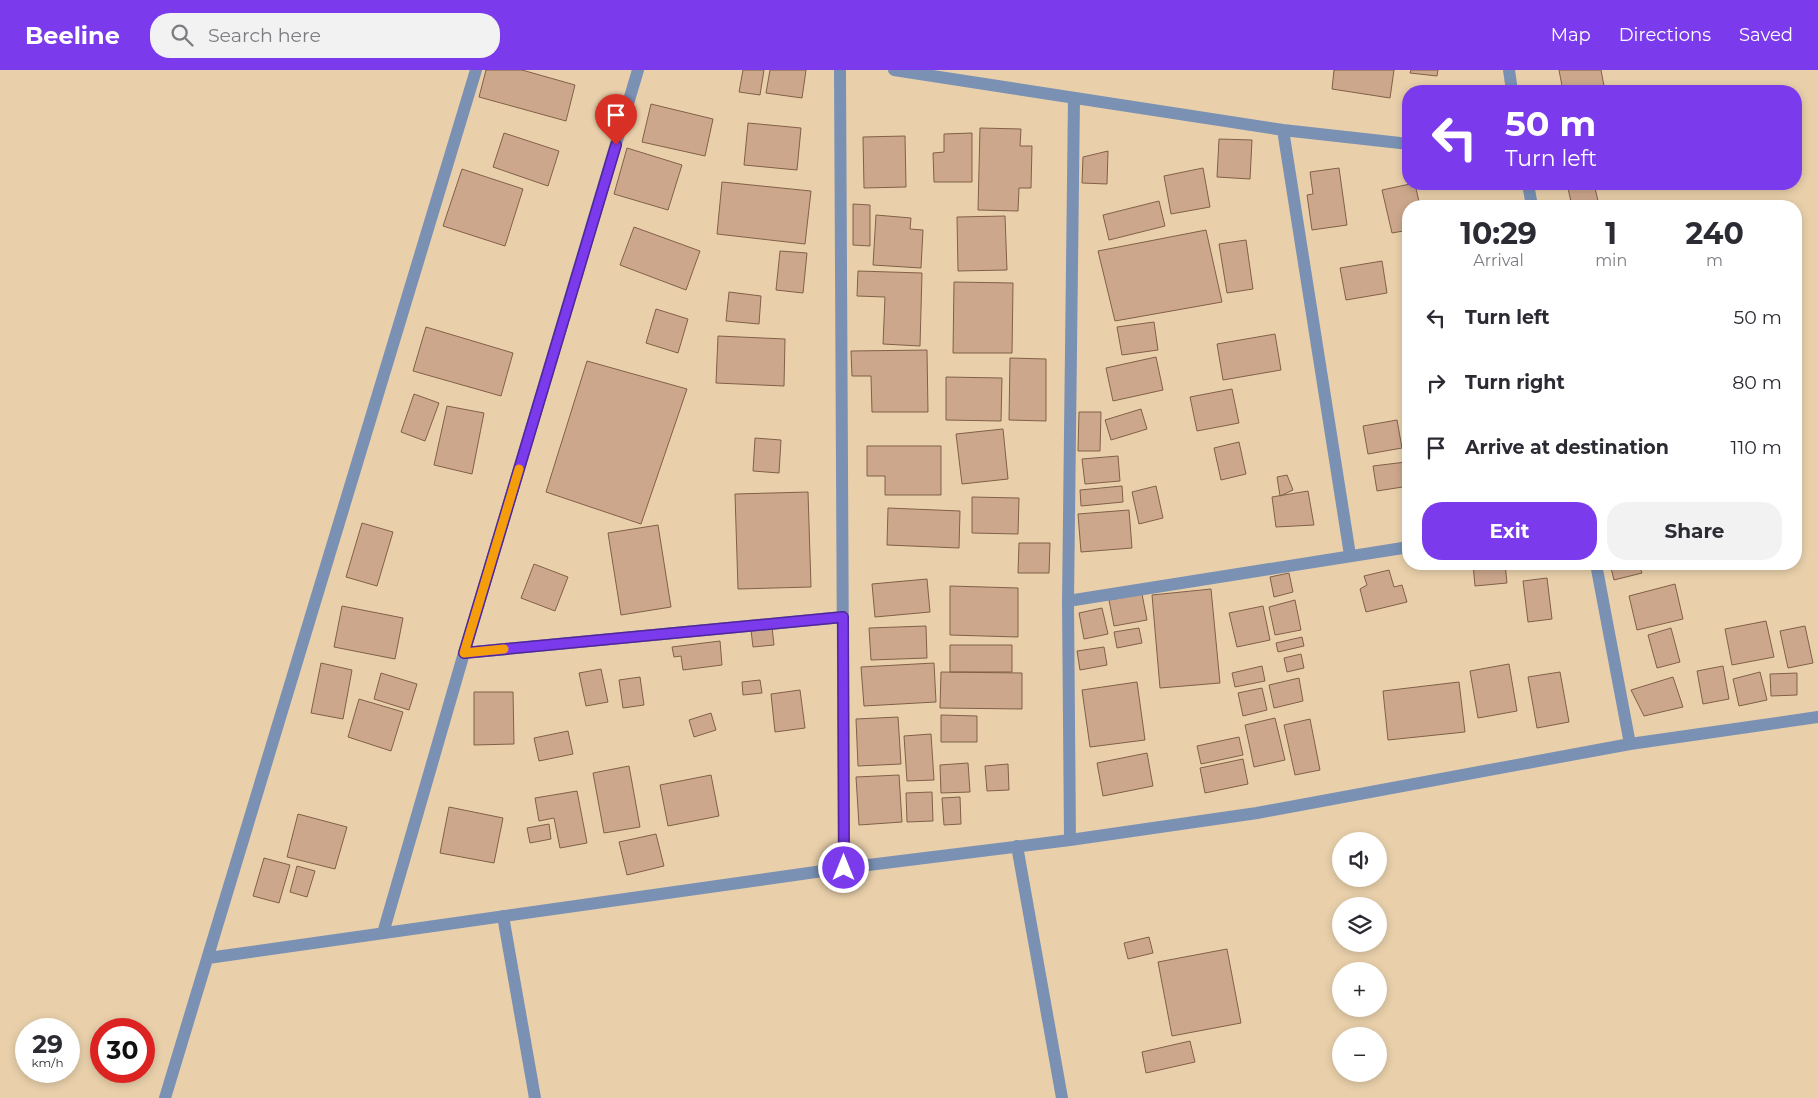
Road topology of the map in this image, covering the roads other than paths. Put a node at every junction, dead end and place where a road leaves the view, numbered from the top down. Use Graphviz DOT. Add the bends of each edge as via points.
graph roads {
  1 [pos="476,70"];
  2 [pos="638,70"];
  3 [pos="840,70"];
  4 [pos="894,70"];
  5 [pos="1509,70"];
  6 [pos="1511,85"];
  7 [pos="1074,98"];
  8 [pos="1283,130"];
  9 [pos="1402,143"];
  10 [pos="1402,547"];
  11 [pos="1350,555"];
  12 [pos="1597,570"];
  13 [pos="1068,601"];
  14 [pos="843,617"];
  15 [pos="464,653"];
  16 [pos="1818,717"];
  17 [pos="1630,744"];
  18 [pos="1070,840"];
  19 [pos="1017,846"];
  20 [pos="844,868"];
  21 [pos="503,916"];
  22 [pos="383,933"];
  23 [pos="208,958"];
  24 [pos="165,1098"];
  25 [pos="535,1098"];
  26 [pos="1062,1098"];
  1 -- 23 [label="street"];
  2 -- 15 [label="street"];
  3 -- 14 [label="street"];
  4 -- 7 [label="street"];
  5 -- 6 [label="street"];
  7 -- 8 [label="street"];
  7 -- 13 [label="street"];
  8 -- 9 [label="street"];
  8 -- 11 [label="street"];
  10 -- 11 [label="street"];
  11 -- 13 [label="street"];
  12 -- 17 [label="street"];
  13 -- 18 [label="street"];
  14 -- 15 [label="street"];
  14 -- 20 [label="street"];
  15 -- 22 [label="street"];
  16 -- 17 [label="street"];
  17 -- 18 [label="street" via="1258,813"];
  18 -- 19 [label="street"];
  19 -- 20 [label="street"];
  19 -- 26 [label="street"];
  20 -- 21 [label="street"];
  21 -- 22 [label="street"];
  21 -- 25 [label="street"];
  22 -- 23 [label="street"];
  23 -- 24 [label="street"];
}
